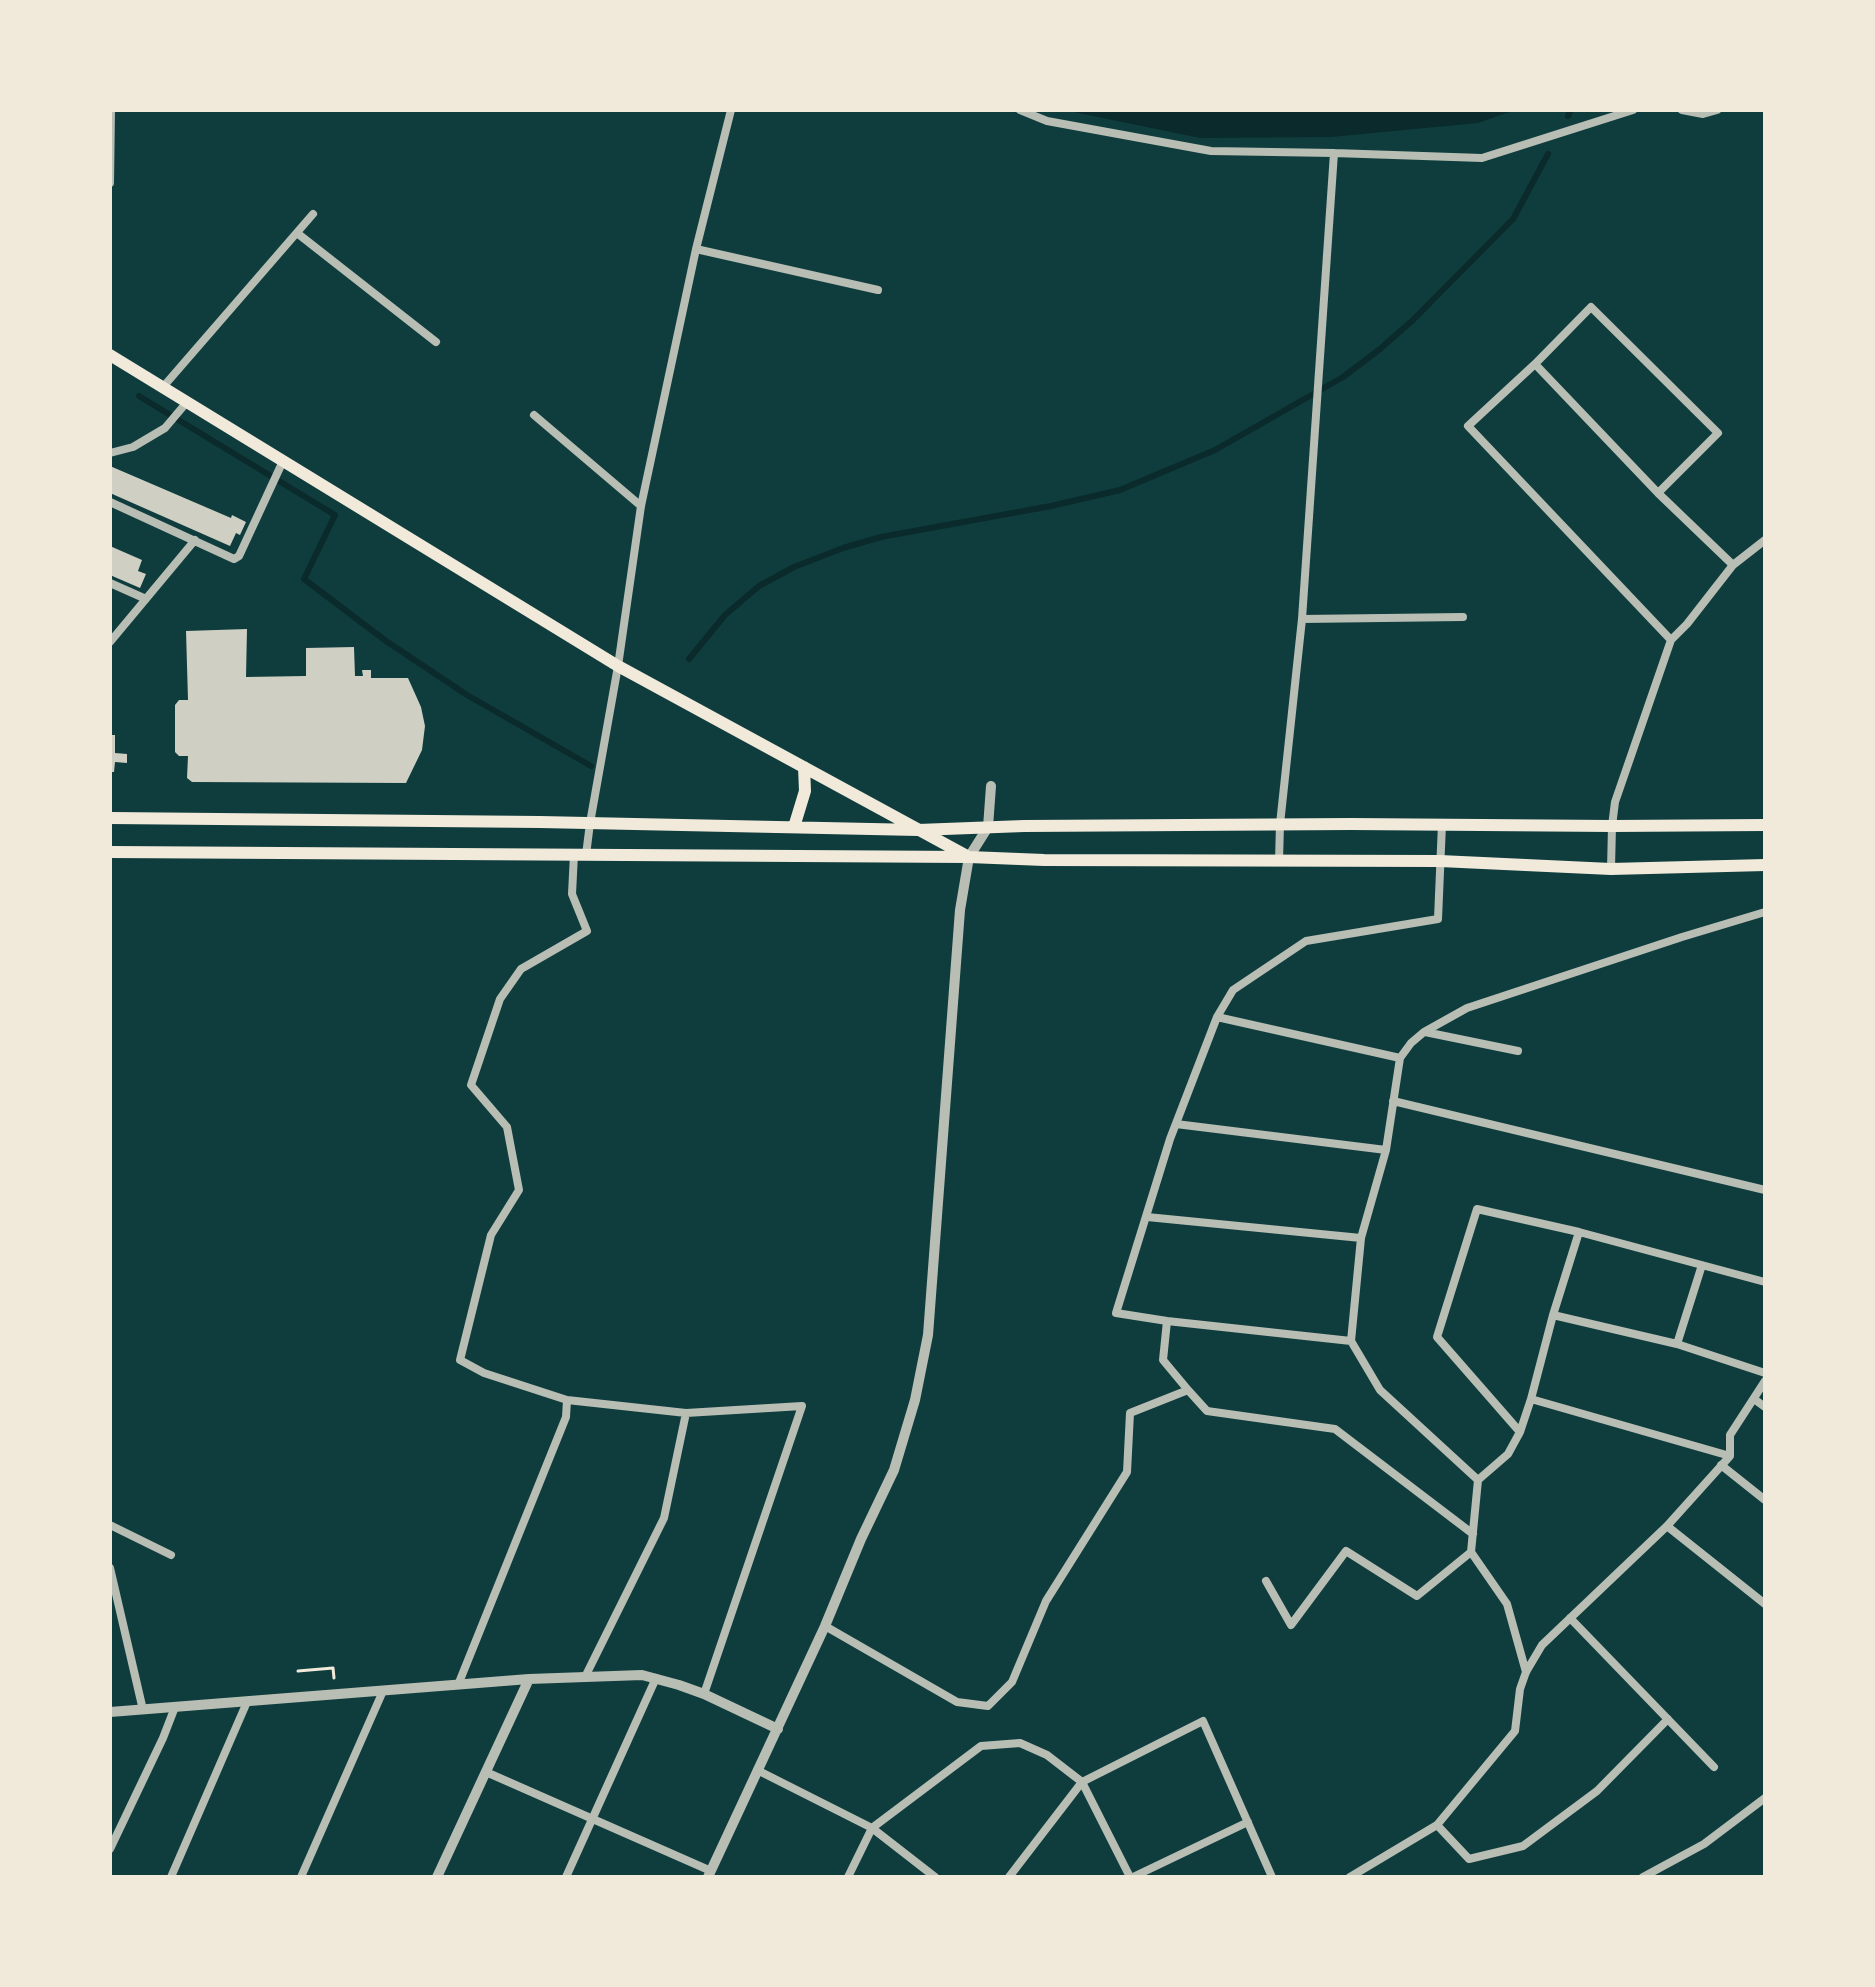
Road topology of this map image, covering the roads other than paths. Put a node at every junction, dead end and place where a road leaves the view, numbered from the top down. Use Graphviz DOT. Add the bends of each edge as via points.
graph roads {
  1 [pos="111,110"];
  2 [pos="731,110"];
  3 [pos="1020,110"];
  4 [pos="1633,110"];
  5 [pos="1682,110"];
  6 [pos="1717,110"];
  7 [pos="1334,153"];
  8 [pos="110,183"];
  9 [pos="313,214"];
  10 [pos="297,233"];
  11 [pos="696,249"];
  12 [pos="878,290"];
  13 [pos="436,342"];
  14 [pos="110,355"];
  15 [pos="1535,364"];
  16 [pos="163,387"];
  17 [pos="183,407"];
  18 [pos="534,415"];
  19 [pos="110,453"];
  20 [pos="281,466"];
  21 [pos="1658,493"];
  22 [pos="110,502"];
  23 [pos="641,506"];
  24 [pos="195,540"];
  25 [pos="1765,540"];
  26 [pos="1733,565"];
  27 [pos="110,583"];
  28 [pos="146,599"];
  29 [pos="1463,617"];
  30 [pos="1302,619"];
  31 [pos="1671,640"];
  32 [pos="110,642"];
  33 [pos="618,666"];
  34 [pos="804,767"];
  35 [pos="991,786"];
  36 [pos="110,818"];
  37 [pos="590,823"];
  38 [pos="1280,824"];
  39 [pos="1442,824"];
  40 [pos="1765,825"];
  41 [pos="1612,826"];
  42 [pos="794,827"];
  43 [pos="988,827"];
  44 [pos="918,830"];
  45 [pos="110,852"];
  46 [pos="580,854"];
  47 [pos="969,857"];
  48 [pos="1279,861"];
  49 [pos="1440,861"];
  50 [pos="1765,865"];
  51 [pos="1611,869"];
  52 [pos="1765,912"];
  53 [pos="1217,1017"];
  54 [pos="1424,1032"];
  55 [pos="1518,1051"];
  56 [pos="1400,1058"];
  57 [pos="1393,1101"];
  58 [pos="1176,1124"];
  59 [pos="1386,1150"];
  60 [pos="1765,1190"];
  61 [pos="1147,1217"];
  62 [pos="1579,1232"];
  63 [pos="1361,1238"];
  64 [pos="1702,1265"];
  65 [pos="1765,1282"];
  66 [pos="1553,1315"];
  67 [pos="1167,1321"];
  68 [pos="1351,1341"];
  69 [pos="1677,1344"];
  70 [pos="1765,1373"];
  71 [pos="1765,1381"];
  72 [pos="1188,1390"];
  73 [pos="1531,1399"];
  74 [pos="1754,1399"];
  75 [pos="567,1400"];
  76 [pos="1765,1407"];
  77 [pos="686,1413"];
  78 [pos="1520,1432"];
  79 [pos="1730,1456"];
  80 [pos="1721,1465"];
  81 [pos="1478,1480"];
  82 [pos="1765,1500"];
  83 [pos="110,1525"];
  84 [pos="1667,1526"];
  85 [pos="1473,1534"];
  86 [pos="1471,1552"];
  87 [pos="171,1555"];
  88 [pos="110,1568"];
  89 [pos="1266,1581"];
  90 [pos="1765,1604"];
  91 [pos="1570,1618"];
  92 [pos="825,1626"];
  93 [pos="1526,1672"];
  94 [pos="585,1677"];
  95 [pos="656,1678"];
  96 [pos="529,1679"];
  97 [pos="458,1685"];
  98 [pos="383,1691"];
  99 [pos="704,1694"];
  100 [pos="247,1702"];
  101 [pos="175,1707"];
  102 [pos="143,1710"];
  103 [pos="110,1712"];
  104 [pos="1668,1719"];
  105 [pos="778,1729"];
  106 [pos="1714,1767"];
  107 [pos="757,1770"];
  108 [pos="486,1772"];
  109 [pos="1082,1782"];
  110 [pos="1765,1798"];
  111 [pos="592,1820"];
  112 [pos="1248,1822"];
  113 [pos="1437,1825"];
  114 [pos="872,1828"];
  115 [pos="110,1849"];
  116 [pos="710,1874"];
  117 [pos="171,1877"];
  118 [pos="301,1877"];
  119 [pos="437,1877"];
  120 [pos="566,1877"];
  121 [pos="848,1877"];
  122 [pos="935,1877"];
  123 [pos="1009,1877"];
  124 [pos="1132,1877"];
  125 [pos="1272,1877"];
  126 [pos="1350,1877"];
  127 [pos="1643,1877"];
  1 -- 8 [label="street"];
  2 -- 11 [label="street"];
  3 -- 7 [label="street" via="1047,121 1211,151"];
  4 -- 7 [label="street" via="1482,158"];
  5 -- 6 [label="street"];
  7 -- 30 [label="street"];
  9 -- 10 [label="street"];
  10 -- 13 [label="street"];
  10 -- 16 [label="street"];
  11 -- 12 [label="street"];
  11 -- 23 [label="street"];
  14 -- 16 [label="main road"];
  15 -- 21 [label="street"];
  15 -- 21 [label="street" via="1591,307 1718,433"];
  15 -- 31 [label="street" via="1468,426"];
  16 -- 17 [label="main road"];
  17 -- 19 [label="street" via="133,447"];
  17 -- 20 [label="main road"];
  18 -- 23 [label="street"];
  20 -- 24 [label="street" via="239,556 234,559"];
  20 -- 33 [label="main road"];
  21 -- 26 [label="street"];
  22 -- 24 [label="street"];
  23 -- 33 [label="street"];
  24 -- 28 [label="street"];
  25 -- 26 [label="street"];
  26 -- 31 [label="street"];
  27 -- 28 [label="street"];
  28 -- 32 [label="street"];
  29 -- 30 [label="street"];
  30 -- 38 [label="street"];
  31 -- 41 [label="street" via="1615,802"];
  33 -- 34 [label="main road"];
  33 -- 37 [label="street"];
  34 -- 42 [label="main road" via="805,791"];
  34 -- 44 [label="main road"];
  35 -- 43 [label="street"];
  36 -- 37 [label="main road"];
  37 -- 42 [label="main road"];
  37 -- 46 [label="street"];
  38 -- 39 [label="main road"];
  38 -- 43 [label="main road"];
  38 -- 48 [label="street"];
  39 -- 41 [label="main road"];
  39 -- 49 [label="street"];
  40 -- 41 [label="main road"];
  41 -- 51 [label="street"];
  42 -- 44 [label="main road"];
  43 -- 44 [label="main road"];
  43 -- 47 [label="street"];
  44 -- 47 [label="main road"];
  45 -- 46 [label="main road"];
  46 -- 47 [label="main road"];
  46 -- 75 [label="street" via="572,894 587,931 521,969 500,999 471,1085 507,1127 519,1190 491,1235 460,1360"];
  47 -- 48 [label="main road"];
  47 -- 92 [label="street" via="960,910 928,1335 894,1470"];
  48 -- 49 [label="main road"];
  49 -- 51 [label="main road"];
  49 -- 53 [label="street" via="1438,919 1306,941 1233,990"];
  50 -- 51 [label="main road"];
  52 -- 54 [label="street" via="1467,1008"];
  53 -- 56 [label="street"];
  53 -- 58 [label="street"];
  54 -- 55 [label="street"];
  54 -- 56 [label="street"];
  56 -- 57 [label="street"];
  57 -- 59 [label="street"];
  57 -- 60 [label="street"];
  58 -- 59 [label="street"];
  58 -- 61 [label="street"];
  59 -- 63 [label="street"];
  61 -- 63 [label="street"];
  61 -- 67 [label="street" via="1116,1313"];
  62 -- 64 [label="street"];
  62 -- 66 [label="street"];
  62 -- 78 [label="street" via="1477,1209 1437,1337"];
  63 -- 68 [label="street"];
  64 -- 65 [label="street"];
  64 -- 69 [label="street"];
  66 -- 69 [label="street"];
  66 -- 73 [label="street"];
  67 -- 68 [label="street"];
  67 -- 72 [label="street" via="1163,1360"];
  68 -- 81 [label="street" via="1380,1390"];
  69 -- 70 [label="street"];
  71 -- 74 [label="street"];
  72 -- 85 [label="street" via="1207,1411 1335,1429"];
  72 -- 92 [label="street" via="1130,1413 1127,1472 1046,1601 1012,1682 988,1706 957,1702"];
  73 -- 78 [label="street"];
  73 -- 79 [label="street"];
  74 -- 76 [label="street"];
  74 -- 79 [label="street" via="1730,1435"];
  75 -- 77 [label="street"];
  75 -- 97 [label="street" via="566,1417"];
  77 -- 94 [label="street" via="664,1518"];
  77 -- 99 [label="street" via="802,1406"];
  78 -- 81 [label="street" via="1508,1454"];
  79 -- 80 [label="street"];
  80 -- 82 [label="street"];
  80 -- 84 [label="street"];
  81 -- 85 [label="street"];
  83 -- 87 [label="street"];
  84 -- 90 [label="street"];
  84 -- 91 [label="street"];
  85 -- 86 [label="street"];
  86 -- 89 [label="street" via="1417,1596 1346,1551 1291,1625"];
  86 -- 93 [label="street" via="1507,1604"];
  88 -- 102 [label="street"];
  91 -- 93 [label="street" via="1542,1645"];
  91 -- 104 [label="street"];
  92 -- 105 [label="street"];
  93 -- 113 [label="street" via="1515,1731"];
  94 -- 95 [label="street"];
  94 -- 96 [label="street"];
  95 -- 99 [label="street"];
  95 -- 111 [label="street"];
  96 -- 97 [label="street"];
  96 -- 108 [label="street"];
  97 -- 98 [label="street"];
  98 -- 100 [label="street"];
  98 -- 118 [label="street"];
  99 -- 105 [label="street"];
  100 -- 101 [label="street"];
  100 -- 117 [label="street"];
  101 -- 102 [label="street"];
  101 -- 115 [label="street"];
  102 -- 103 [label="street"];
  104 -- 106 [label="street"];
  104 -- 113 [label="street" via="1597,1791 1523,1846 1469,1859"];
  105 -- 107 [label="street"];
  107 -- 114 [label="street"];
  107 -- 116 [label="street"];
  108 -- 111 [label="street"];
  108 -- 119 [label="street"];
  109 -- 112 [label="street" via="1203,1721"];
  109 -- 114 [label="street" via="1047,1755 1020,1743 981,1746"];
  109 -- 123 [label="street"];
  109 -- 124 [label="street"];
  110 -- 127 [label="street" via="1704,1844"];
  111 -- 116 [label="street"];
  111 -- 120 [label="street"];
  112 -- 124 [label="street"];
  112 -- 125 [label="street"];
  113 -- 126 [label="street"];
  114 -- 121 [label="street"];
  114 -- 122 [label="street"];
}
